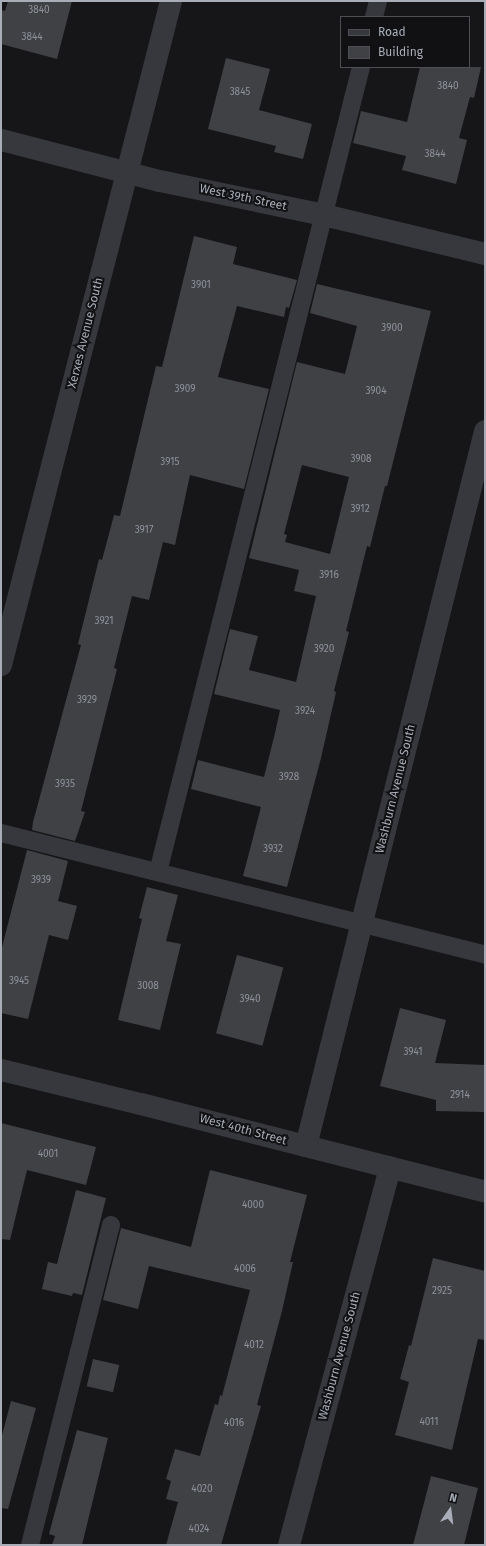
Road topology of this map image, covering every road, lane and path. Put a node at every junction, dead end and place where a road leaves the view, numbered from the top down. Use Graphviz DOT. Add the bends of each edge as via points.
graph roads {
  1 [pos="171,1"];
  2 [pos="378,1"];
  3 [pos="374,16"];
  4 [pos="361,68"];
  5 [pos="1,140"];
  6 [pos="127,173"];
  7 [pos="324,215"];
  8 [pos="485,254"];
  9 [pos="485,431"];
  10 [pos="1,665"];
  11 [pos="1,833"];
  12 [pos="158,872"];
  13 [pos="363,925"];
  14 [pos="485,955"];
  15 [pos="1,1070"];
  16 [pos="306,1146"];
  17 [pos="390,1167"];
  18 [pos="485,1192"];
  19 [pos="111,1225"];
  20 [pos="30,1545"];
  21 [pos="289,1545"];
  1 -- 6 [label="street, Xerxes Avenue South"];
  2 -- 3 [label="lane"];
  4 -- 7 [label="lane"];
  5 -- 6 [label="street, West 39th Street"];
  6 -- 7 [label="street, West 39th Street"];
  6 -- 10 [label="street, Xerxes Avenue South"];
  7 -- 8 [label="street, West 39th Street"];
  7 -- 12 [label="lane"];
  9 -- 13 [label="street, Washburn Avenue South"];
  11 -- 12 [label="lane"];
  12 -- 13 [label="lane"];
  13 -- 14 [label="lane"];
  13 -- 16 [label="street, Washburn Avenue South"];
  15 -- 16 [label="street, West 40th Street"];
  16 -- 17 [label="street, West 40th Street"];
  17 -- 18 [label="street, West 40th Street"];
  17 -- 21 [label="street, Washburn Avenue South"];
  19 -- 20 [label="lane"];
}
